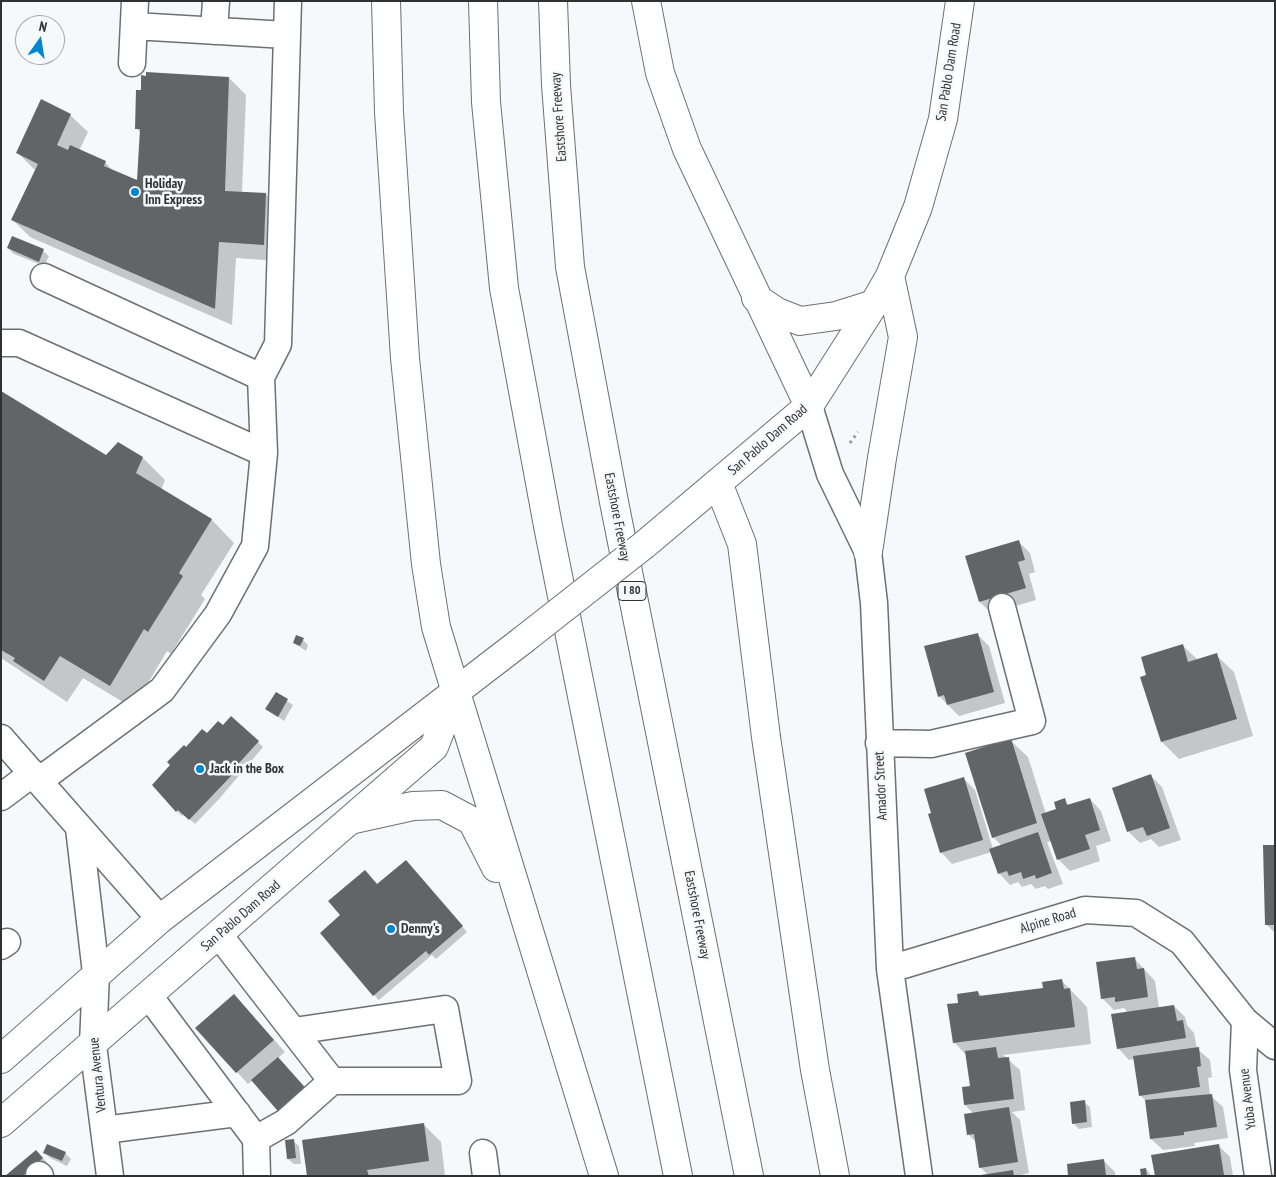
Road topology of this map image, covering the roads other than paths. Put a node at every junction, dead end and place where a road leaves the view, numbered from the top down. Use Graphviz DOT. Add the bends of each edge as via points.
graph roads {
  1 [pos="216,1"];
  2 [pos="288,1"];
  3 [pos="386,1"];
  4 [pos="483,1"];
  5 [pos="553,1"];
  6 [pos="646,1"];
  7 [pos="960,1"];
  8 [pos="135,14"];
  9 [pos="214,30"];
  10 [pos="286,35"];
  11 [pos="132,63"];
  12 [pos="890,276"];
  13 [pos="44,277"];
  14 [pos="756,298"];
  15 [pos="874,304"];
  16 [pos="1,343"];
  17 [pos="261,377"];
  18 [pos="809,406"];
  19 [pos="264,453"];
  20 [pos="718,483"];
  21 [pos="868,552"];
  22 [pos="1002,607"];
  23 [pos="455,692"];
  24 [pos="1,738"];
  25 [pos="879,743"];
  26 [pos="37,777"];
  27 [pos="1,797"];
  28 [pos="354,819"];
  29 [pos="79,828"];
  30 [pos="160,919"];
  31 [pos="528,931"];
  32 [pos="219,935"];
  33 [pos="890,968"];
  34 [pos="96,973"];
  35 [pos="149,996"];
  36 [pos="1245,1021"];
  37 [pos="294,1031"];
  38 [pos="93,1044"];
  39 [pos="1275,1046"];
  40 [pos="1,1059"];
  41 [pos="332,1081"];
  42 [pos="237,1114"];
  43 [pos="1,1123"];
  44 [pos="104,1130"];
  45 [pos="256,1139"];
  46 [pos="110,1176"];
  47 [pos="257,1176"];
  48 [pos="604,1176"];
  49 [pos="678,1176"];
  50 [pos="749,1176"];
  51 [pos="835,1176"];
  52 [pos="918,1176"];
  53 [pos="1258,1176"];
  1 -- 9 [label="street"];
  2 -- 10 [label="street"];
  3 -- 23 [label="main road" via="388,112 405,358 426,564 436,627"];
  4 -- 49 [label="main road" via="486,102 504,288 548,526"];
  5 -- 50 [label="main road, Eastshore Freeway / I 80" via="570,267"];
  6 -- 14 [label="main road" via="660,73 687,149"];
  7 -- 12 [label="main road, San Pablo Dam Road" via="943,119 918,207"];
  8 -- 9 [label="street"];
  8 -- 11 [label="street"];
  9 -- 10 [label="street"];
  10 -- 17 [label="street" via="278,344"];
  12 -- 15 [label="main road, San Pablo Dam Road"];
  12 -- 21 [label="main road" via="903,337"];
  13 -- 17 [label="street"];
  14 -- 15 [label="main road" via="777,312 800,321 836,316"];
  14 -- 18 [label="main road"];
  15 -- 18 [label="main road, San Pablo Dam Road"];
  16 -- 19 [label="street" via="19,344"];
  17 -- 19 [label="street"];
  18 -- 20 [label="main road, San Pablo Dam Road"];
  18 -- 21 [label="street, Amador Street" via="830,474"];
  19 -- 26 [label="street" via="256,546 218,614 162,690"];
  20 -- 23 [label="main road, San Pablo Dam Road, bridge" via="644,545"];
  20 -- 51 [label="main road" via="742,544 766,737 815,1070"];
  21 -- 25 [label="street, Amador Street" via="874,604"];
  22 -- 25 [label="street" via="1032,721 931,744"];
  23 -- 28 [label="main road, San Pablo Dam Road" via="434,747"];
  23 -- 30 [label="main road, San Pablo Dam Road"];
  23 -- 31 [label="main road"];
  24 -- 26 [label="street"];
  25 -- 33 [label="street, Amador Street"];
  26 -- 27 [label="street"];
  26 -- 29 [label="street"];
  28 -- 31 [label="main road" via="413,806 442,805 472,821"];
  28 -- 32 [label="main road, San Pablo Dam Road"];
  29 -- 30 [label="street"];
  29 -- 34 [label="street, Ventura Avenue"];
  30 -- 34 [label="main road, San Pablo Dam Road"];
  31 -- 48 [label="main road"];
  32 -- 35 [label="main road, San Pablo Dam Road"];
  32 -- 37 [label="street"];
  33 -- 36 [label="street, Alpine Road" via="1085,910 1136,913 1182,942"];
  33 -- 52 [label="street, Amador Street"];
  34 -- 38 [label="street, Ventura Avenue"];
  34 -- 40 [label="main road, San Pablo Dam Road"];
  35 -- 38 [label="main road, San Pablo Dam Road"];
  35 -- 42 [label="street"];
  36 -- 39 [label="street, Alpine Road"];
  36 -- 53 [label="street, Yuba Avenue" via="1244,1070"];
  37 -- 41 [label="street"];
  37 -- 41 [label="street" via="445,1009 458,1081"];
  38 -- 43 [label="main road, San Pablo Dam Road"];
  38 -- 44 [label="street, Ventura Avenue"];
  41 -- 45 [label="street" via="286,1122"];
  42 -- 44 [label="street"];
  42 -- 45 [label="street"];
  44 -- 46 [label="street, Ventura Avenue"];
  45 -- 47 [label="street"];
}
